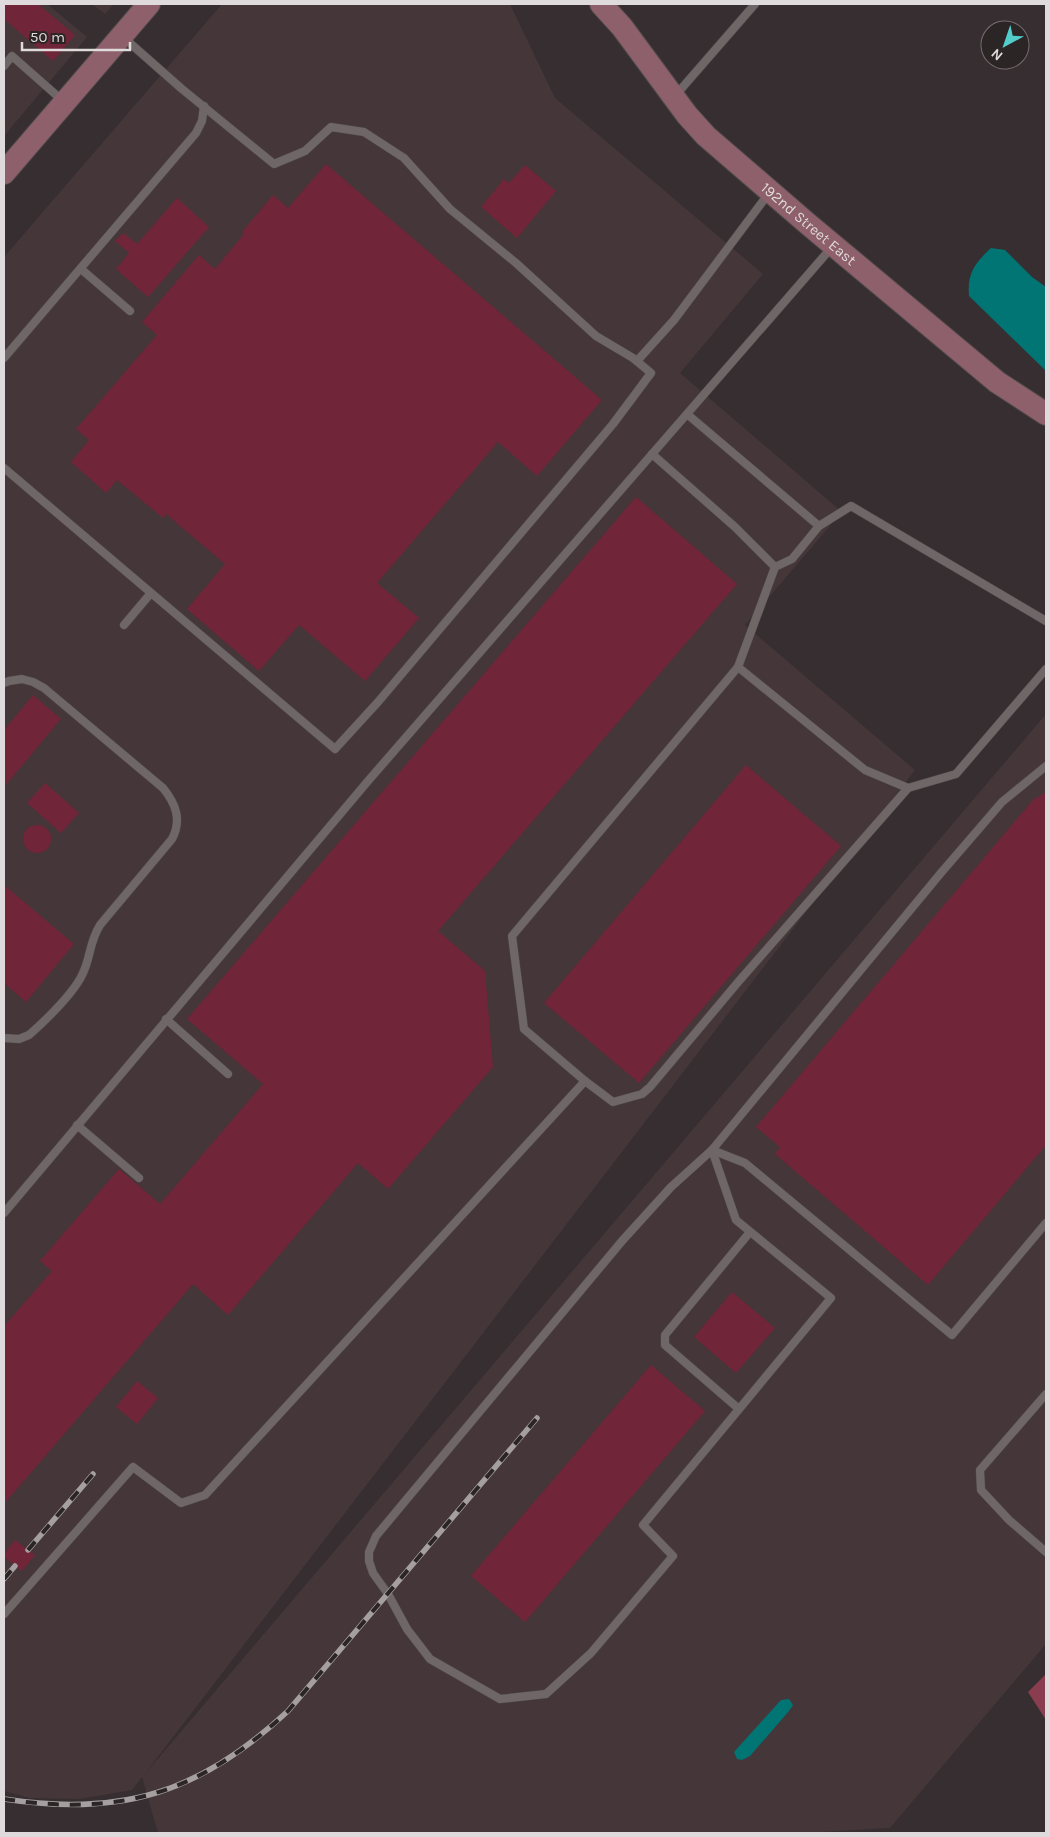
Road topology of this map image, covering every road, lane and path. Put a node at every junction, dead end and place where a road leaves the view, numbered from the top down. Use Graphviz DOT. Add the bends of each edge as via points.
graph roads {
  1 [pos="149,4"];
  2 [pos="601,4"];
  3 [pos="755,4"];
  4 [pos="121,36"];
  5 [pos="4,50"];
  6 [pos="12,56"];
  7 [pos="4,66"];
  8 [pos="673,98"];
  9 [pos="64,102"];
  10 [pos="204,106"];
  11 [pos="4,173"];
  12 [pos="770,192"];
  13 [pos="834,246"];
  14 [pos="81,268"];
  15 [pos="130,311"];
  16 [pos="4,358"];
  17 [pos="637,361"];
  18 [pos="688,414"];
  19 [pos="1046,414"];
  20 [pos="652,454"];
  21 [pos="4,468"];
  22 [pos="819,526"];
  23 [pos="775,567"];
  24 [pos="151,593"];
  25 [pos="1046,620"];
  26 [pos="124,625"];
  27 [pos="738,666"];
  28 [pos="1046,669"];
  29 [pos="4,683"];
  30 [pos="1046,766"];
  31 [pos="908,788"];
  32 [pos="166,1019"];
  33 [pos="4,1038"];
  34 [pos="228,1074"];
  35 [pos="585,1081"];
  36 [pos="77,1125"];
  37 [pos="712,1150"];
  38 [pos="139,1178"];
  39 [pos="4,1213"];
  40 [pos="1046,1223"];
  41 [pos="750,1232"];
  42 [pos="1046,1394"];
  43 [pos="739,1409"];
  44 [pos="1046,1552"];
  45 [pos="4,1614"];
  1 -- 4 [label="street"];
  2 -- 8 [label="street, 192nd Street East" via="622,26"];
  3 -- 8 [label="lane"];
  4 -- 9 [label="street"];
  4 -- 10 [label="lane"];
  5 -- 6 [label="lane"];
  6 -- 7 [label="lane"];
  6 -- 9 [label="lane"];
  8 -- 12 [label="street, 192nd Street East" via="706,136"];
  9 -- 11 [label="street"];
  10 -- 14 [label="lane" via="196,133"];
  10 -- 17 [label="lane" via="274,164 305,151 331,127 364,132 404,158 450,209 516,263 596,336"];
  12 -- 13 [label="street, 192nd Street East"];
  12 -- 17 [label="lane" via="674,320"];
  13 -- 18 [label="lane"];
  13 -- 19 [label="street, 192nd Street East" via="997,382"];
  14 -- 15 [label="lane"];
  14 -- 16 [label="lane"];
  17 -- 24 [label="lane" via="651,373 613,424 335,749"];
  18 -- 20 [label="lane"];
  18 -- 22 [label="lane"];
  20 -- 23 [label="lane"];
  20 -- 32 [label="lane"];
  21 -- 24 [label="lane"];
  22 -- 23 [label="lane" via="792,558"];
  22 -- 25 [label="lane" via="850,506"];
  23 -- 27 [label="lane"];
  24 -- 26 [label="lane"];
  27 -- 31 [label="lane" via="865,770"];
  27 -- 35 [label="lane" via="512,936 524,1029"];
  28 -- 31 [label="lane" via="956,774"];
  29 -- 33 [label="lane" via="22,679 56,697 163,788 175,806 178,822 172,839 100,925 76,985 29,1035 19,1039"];
  30 -- 37 [label="lane" via="1002,802"];
  31 -- 35 [label="lane" via="650,1087 642,1094 613,1102"];
  32 -- 34 [label="lane"];
  32 -- 36 [label="lane"];
  35 -- 45 [label="lane" via="205,1496 181,1503 133,1467"];
  36 -- 38 [label="lane"];
  36 -- 39 [label="lane"];
  37 -- 40 [label="lane" via="745,1163 952,1335"];
  37 -- 41 [label="lane" via="736,1220"];
  37 -- 43 [label="lane" via="671,1187 622,1241 376,1536 369,1552 373,1572 407,1629 430,1659 500,1699 546,1694 591,1653 673,1556 642,1525"];
  41 -- 43 [label="lane" via="665,1335 665,1345"];
  41 -- 43 [label="lane" via="831,1298"];
  42 -- 44 [label="lane" via="980,1470 981,1490"];
}
